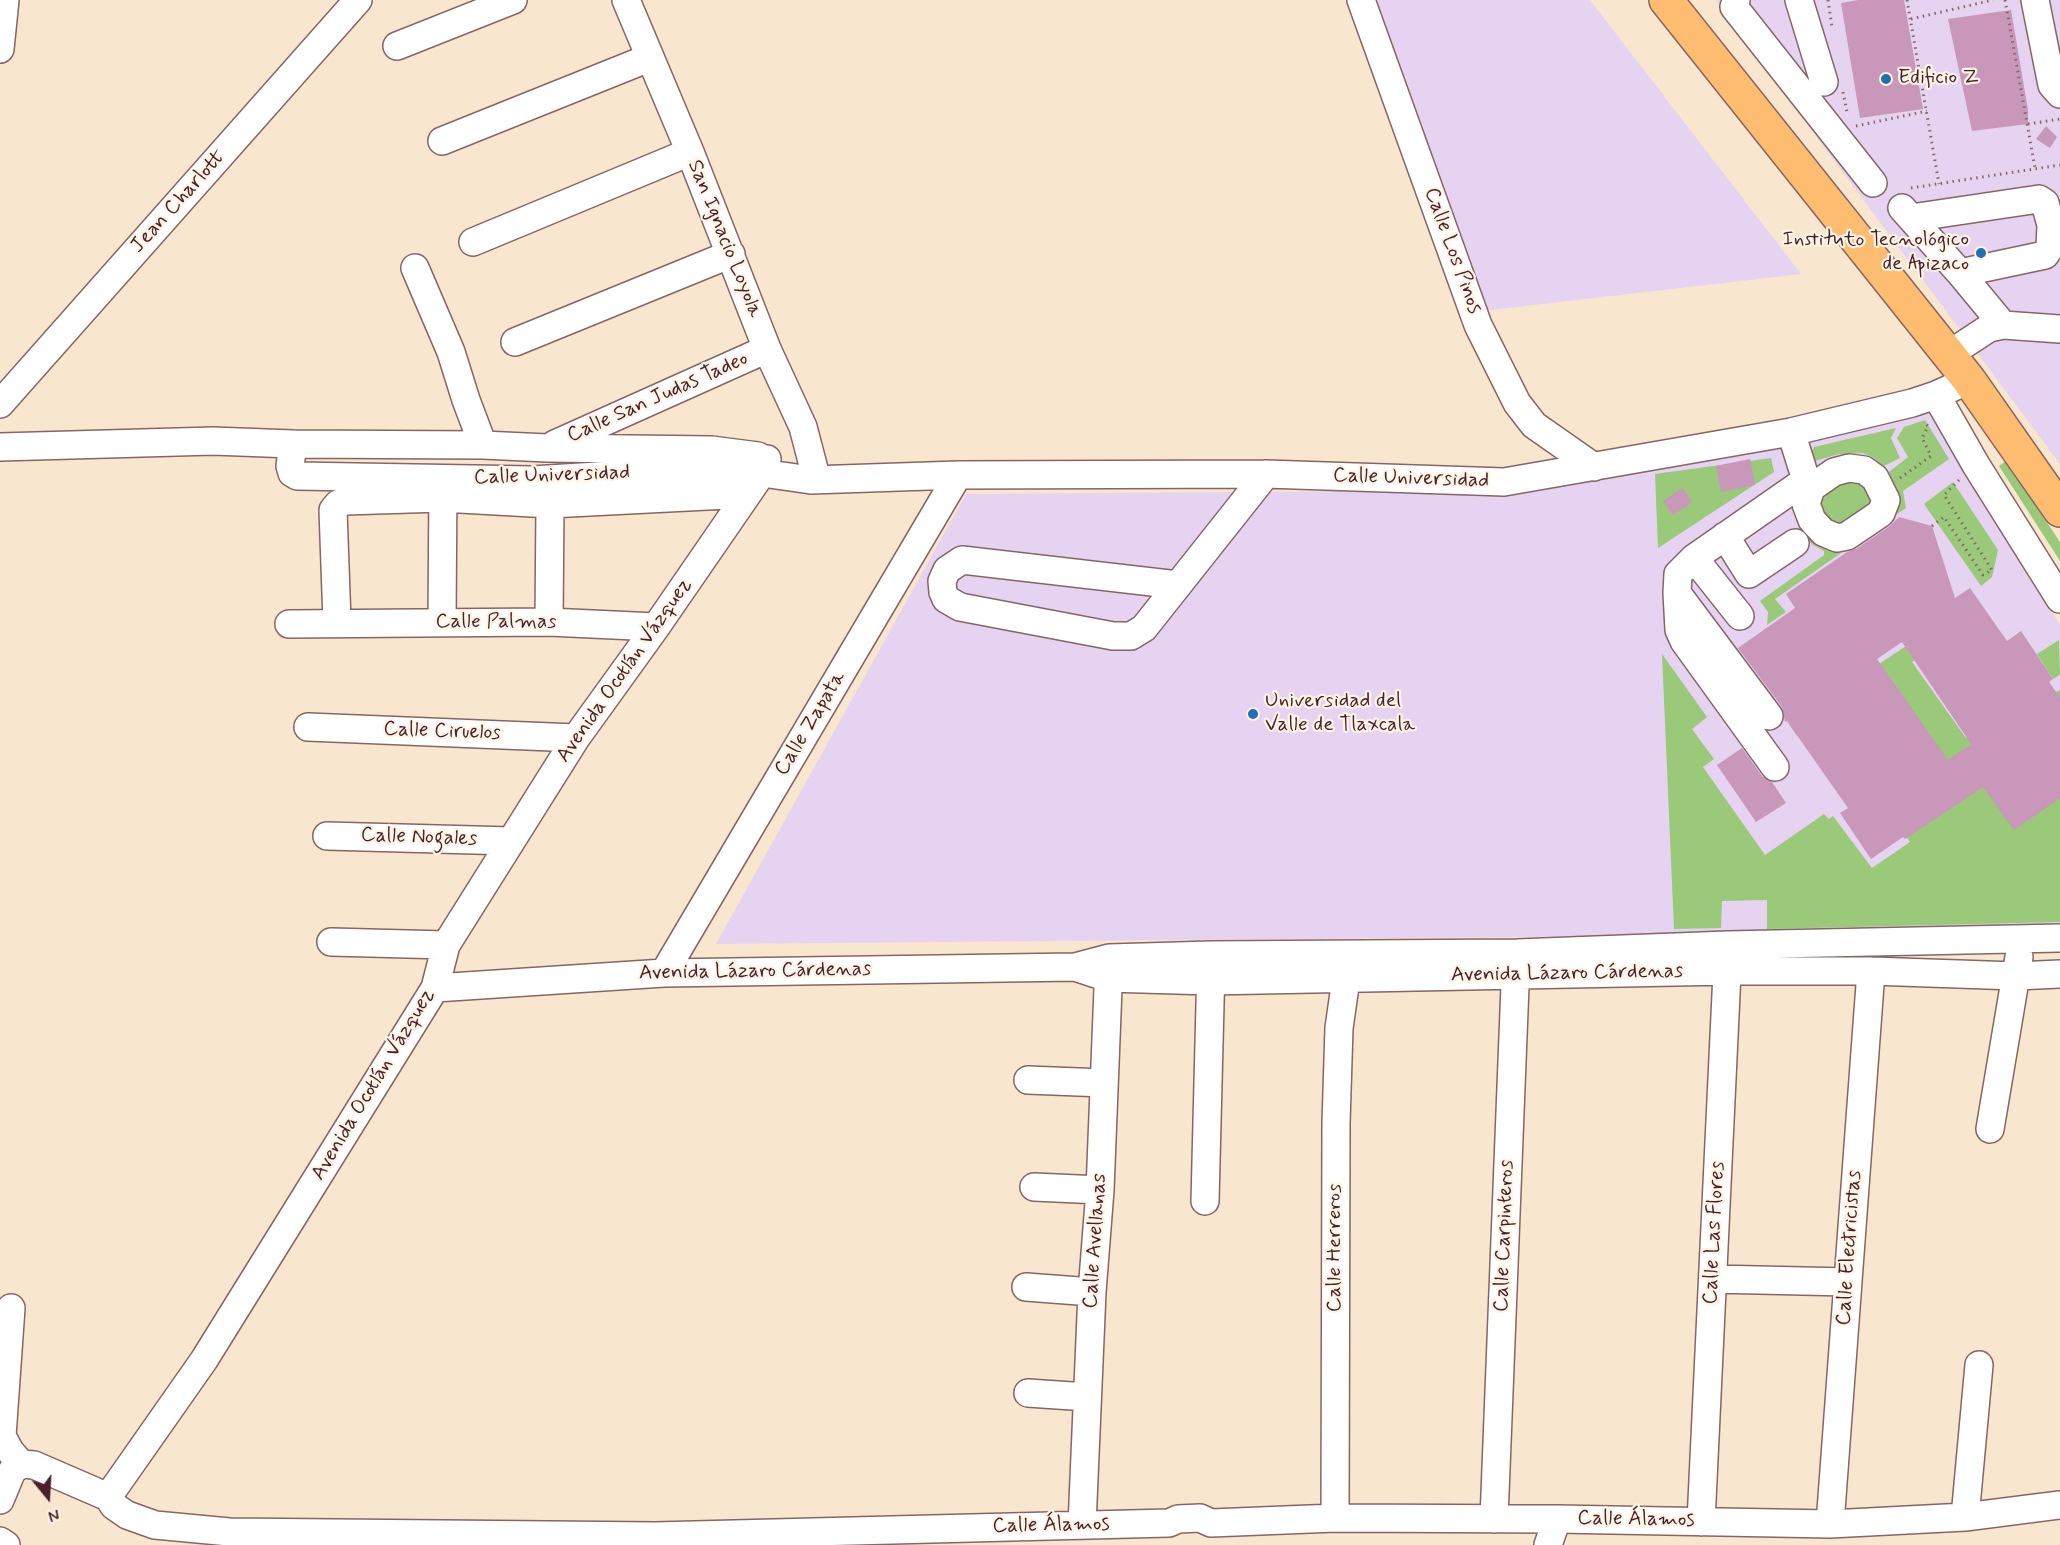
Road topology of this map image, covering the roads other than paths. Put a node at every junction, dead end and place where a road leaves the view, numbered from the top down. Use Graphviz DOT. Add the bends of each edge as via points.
graph roads {
  1 [pos="5,0"];
  2 [pos="358,0"];
  3 [pos="513,0"];
  4 [pos="626,0"];
  5 [pos="1361,0"];
  6 [pos="1666,0"];
  7 [pos="1736,0"];
  8 [pos="1799,0"];
  9 [pos="2038,12"];
  10 [pos="397,46"];
  11 [pos="2060,46"];
  12 [pos="0,49"];
  13 [pos="649,58"];
  14 [pos="1833,81"];
  15 [pos="2060,94"];
  16 [pos="442,141"];
  17 [pos="690,152"];
  18 [pos="1873,183"];
  19 [pos="473,242"];
  20 [pos="731,254"];
  21 [pos="415,268"];
  22 [pos="1960,273"];
  23 [pos="2003,326"];
  24 [pos="2060,329"];
  25 [pos="515,342"];
  26 [pos="768,349"];
  27 [pos="1948,355"];
  28 [pos="1969,381"];
  29 [pos="1924,399"];
  30 [pos="0,404"];
  31 [pos="1791,432"];
  32 [pos="293,444"];
  33 [pos="483,445"];
  34 [pos="0,447"];
  35 [pos="547,448"];
  36 [pos="1594,467"];
  37 [pos="1266,474"];
  38 [pos="759,475"];
  39 [pos="813,475"];
  40 [pos="958,475"];
  41 [pos="532,480"];
  42 [pos="1809,484"];
  43 [pos="443,488"];
  44 [pos="550,504"];
  45 [pos="2060,510"];
  46 [pos="1725,536"];
  47 [pos="1795,543"];
  48 [pos="1694,558"];
  49 [pos="1178,585"];
  50 [pos="1677,593"];
  51 [pos="2060,599"];
  52 [pos="1740,615"];
  53 [pos="337,622"];
  54 [pos="442,622"];
  55 [pos="549,622"];
  56 [pos="289,624"];
  57 [pos="656,627"];
  58 [pos="1769,716"];
  59 [pos="308,727"];
  60 [pos="576,738"];
  61 [pos="1775,767"];
  62 [pos="327,836"];
  63 [pos="511,841"];
  64 [pos="2023,938"];
  65 [pos="2060,938"];
  66 [pos="331,942"];
  67 [pos="446,945"];
  68 [pos="1727,958"];
  69 [pos="1516,964"];
  70 [pos="1108,968"];
  71 [pos="1211,968"];
  72 [pos="1871,971"];
  73 [pos="664,972"];
  74 [pos="2060,974"];
  75 [pos="2016,975"];
  76 [pos="1346,979"];
  77 [pos="435,988"];
  78 [pos="1028,1080"];
  79 [pos="1104,1083"];
  80 [pos="1990,1129"];
  81 [pos="1034,1187"];
  82 [pos="1100,1190"];
  83 [pos="1205,1201"];
  84 [pos="1713,1279"];
  85 [pos="1848,1282"];
  86 [pos="1026,1287"];
  87 [pos="1092,1292"];
  88 [pos="11,1308"];
  89 [pos="1979,1365"];
  90 [pos="1028,1393"];
  91 [pos="1087,1397"];
  92 [pos="21,1464"];
  93 [pos="108,1497"];
  94 [pos="0,1500"];
  95 [pos="2060,1505"];
  96 [pos="1965,1517"];
  97 [pos="1335,1518"];
  98 [pos="1494,1519"];
  99 [pos="1557,1519"];
  100 [pos="1701,1522"];
  101 [pos="1830,1524"];
  102 [pos="1082,1525"];
  103 [pos="0,1541"];
  104 [pos="655,1541"];
  105 [pos="6,1545"];
  106 [pos="1548,1545"];
  1 -- 12 [label="street"];
  2 -- 30 [label="street, Jean Charlott"];
  3 -- 10 [label="street"];
  4 -- 13 [label="street, San Ignacio Loyola"];
  5 -- 36 [label="street, Calle Los Pinos" via="1478,325 1512,393 1534,425"];
  6 -- 27 [label="main road"];
  7 -- 18 [label="street" via="1734,7"];
  8 -- 14 [label="street"];
  9 -- 11 [label="street"];
  9 -- 15 [label="street" via="2052,85"];
  13 -- 16 [label="street"];
  13 -- 17 [label="street, San Ignacio Loyola"];
  17 -- 19 [label="street"];
  17 -- 20 [label="street, San Ignacio Loyola"];
  20 -- 25 [label="street"];
  20 -- 26 [label="street, San Ignacio Loyola"];
  21 -- 33 [label="street" via="451,352"];
  22 -- 22 [label="street" via="1905,204 2039,199 2045,203 2051,225 2050,248 2045,255"];
  22 -- 23 [label="street"];
  23 -- 24 [label="street"];
  23 -- 27 [label="street" via="1989,328"];
  26 -- 35 [label="street, Calle San Judas Tadeo"];
  26 -- 39 [label="street, San Ignacio Loyola" via="803,427"];
  27 -- 28 [label="main road"];
  28 -- 29 [label="street, Calle Universidad"];
  28 -- 45 [label="main road"];
  29 -- 31 [label="street, Calle Universidad"];
  29 -- 51 [label="street" via="1976,465"];
  31 -- 36 [label="street, Calle Universidad"];
  31 -- 42 [label="street"];
  32 -- 33 [label="street, Calle Universidad"];
  32 -- 34 [label="street, Calle Universidad" via="213,441"];
  32 -- 43 [label="street, Calle Universidad" via="290,466 297,476"];
  33 -- 35 [label="street, Calle Universidad"];
  35 -- 38 [label="street, Calle Universidad" via="712,450"];
  35 -- 41 [label="street, Calle San Judas Tadeo"];
  36 -- 37 [label="street, Calle Universidad" via="1504,482"];
  37 -- 40 [label="street, Calle Universidad"];
  37 -- 49 [label="street"];
  38 -- 39 [label="street, Calle Universidad"];
  38 -- 41 [label="street, Calle Universidad" via="712,469"];
  38 -- 44 [label="street"];
  38 -- 57 [label="street, Avenida Ocotlán Vázquez"];
  39 -- 40 [label="street, Calle Universidad" via="840,479"];
  40 -- 73 [label="street, Calle Zapata"];
  41 -- 43 [label="street, Calle Universidad"];
  42 -- 42 [label="street" via="1806,504 1812,520 1823,532 1837,538 1847,536 1881,513 1886,500 1875,478 1864,470 1834,472"];
  42 -- 46 [label="street"];
  43 -- 44 [label="street"];
  43 -- 53 [label="street" via="345,501 333,510"];
  43 -- 54 [label="street"];
  44 -- 55 [label="street"];
  46 -- 47 [label="street" via="1749,574"];
  46 -- 48 [label="street"];
  48 -- 50 [label="street" via="1678,574"];
  48 -- 52 [label="street"];
  49 -- 49 [label="street" via="1144,628 1131,636 1113,636 960,607 946,599 942,581 947,570 962,560"];
  50 -- 58 [label="street"];
  50 -- 61 [label="street" via="1679,630 1684,641"];
  53 -- 54 [label="street, Calle Palmas"];
  53 -- 56 [label="street, Calle Palmas"];
  54 -- 55 [label="street, Calle Palmas"];
  55 -- 57 [label="street, Calle Palmas"];
  57 -- 60 [label="street, Avenida Ocotlán Vázquez"];
  59 -- 60 [label="street, Calle Ciruelos"];
  60 -- 63 [label="street, Avenida Ocotlán Vázquez"];
  62 -- 63 [label="street, Calle Nogales"];
  63 -- 67 [label="street, Avenida Ocotlán Vázquez"];
  64 -- 65 [label="street, Avenida Lázaro Cárdenas"];
  64 -- 68 [label="street, Avenida Lázaro Cárdenas"];
  64 -- 75 [label="street"];
  66 -- 67 [label="street"];
  67 -- 77 [label="street, Avenida Ocotlán Vázquez"];
  68 -- 69 [label="street, Avenida Lázaro Cárdenas"];
  68 -- 72 [label="street, Avenida Lázaro Cárdenas"];
  68 -- 84 [label="street, Calle Las Flores"];
  69 -- 71 [label="street, Avenida Lázaro Cárdenas"];
  69 -- 76 [label="street, Avenida Lázaro Cárdenas"];
  69 -- 98 [label="street, Calle Carpinteros"];
  70 -- 71 [label="street, Avenida Lázaro Cárdenas"];
  70 -- 73 [label="street, Avenida Lázaro Cárdenas"];
  70 -- 79 [label="street, Calle Avellanas"];
  71 -- 76 [label="street, Avenida Lázaro Cárdenas"];
  71 -- 83 [label="street"];
  72 -- 75 [label="street, Avenida Lázaro Cárdenas"];
  72 -- 85 [label="street, Calle Electricistas"];
  73 -- 77 [label="street, Avenida Lázaro Cárdenas"];
  74 -- 75 [label="street, Avenida Lázaro Cárdenas"];
  75 -- 80 [label="street"];
  76 -- 97 [label="street, Calle Herreros" via="1339,1028 1336,1123"];
  77 -- 93 [label="street, Avenida Ocotlán Vázquez" via="204,1360"];
  78 -- 79 [label="street"];
  79 -- 82 [label="street, Calle Avellanas"];
  81 -- 82 [label="street"];
  82 -- 87 [label="street, Calle Avellanas"];
  84 -- 85 [label="street"];
  84 -- 100 [label="street, Calle Las Flores"];
  85 -- 101 [label="street, Calle Electricistas"];
  86 -- 87 [label="street"];
  87 -- 91 [label="street, Calle Avellanas"];
  88 -- 92 [label="street" via="2,1436"];
  89 -- 96 [label="street"];
  90 -- 91 [label="street"];
  91 -- 102 [label="street, Calle Avellanas"];
  92 -- 93 [label="street, Calle Álamos" via="34,1465"];
  92 -- 94 [label="street" via="12,1471"];
  93 -- 104 [label="street, Calle Álamos" via="127,1515 155,1525 230,1533"];
  95 -- 96 [label="street, Calle Álamos"];
  96 -- 101 [label="street, Calle Álamos"];
  97 -- 98 [label="street, Calle Álamos"];
  97 -- 102 [label="street, Calle Álamos" via="1211,1523 1200,1518 1169,1523"];
  98 -- 99 [label="street, Calle Álamos"];
  99 -- 100 [label="street, Calle Álamos"];
  99 -- 106 [label="street"];
  100 -- 101 [label="street, Calle Álamos"];
  102 -- 104 [label="street, Calle Álamos"];
  103 -- 105 [label="street"];
}
